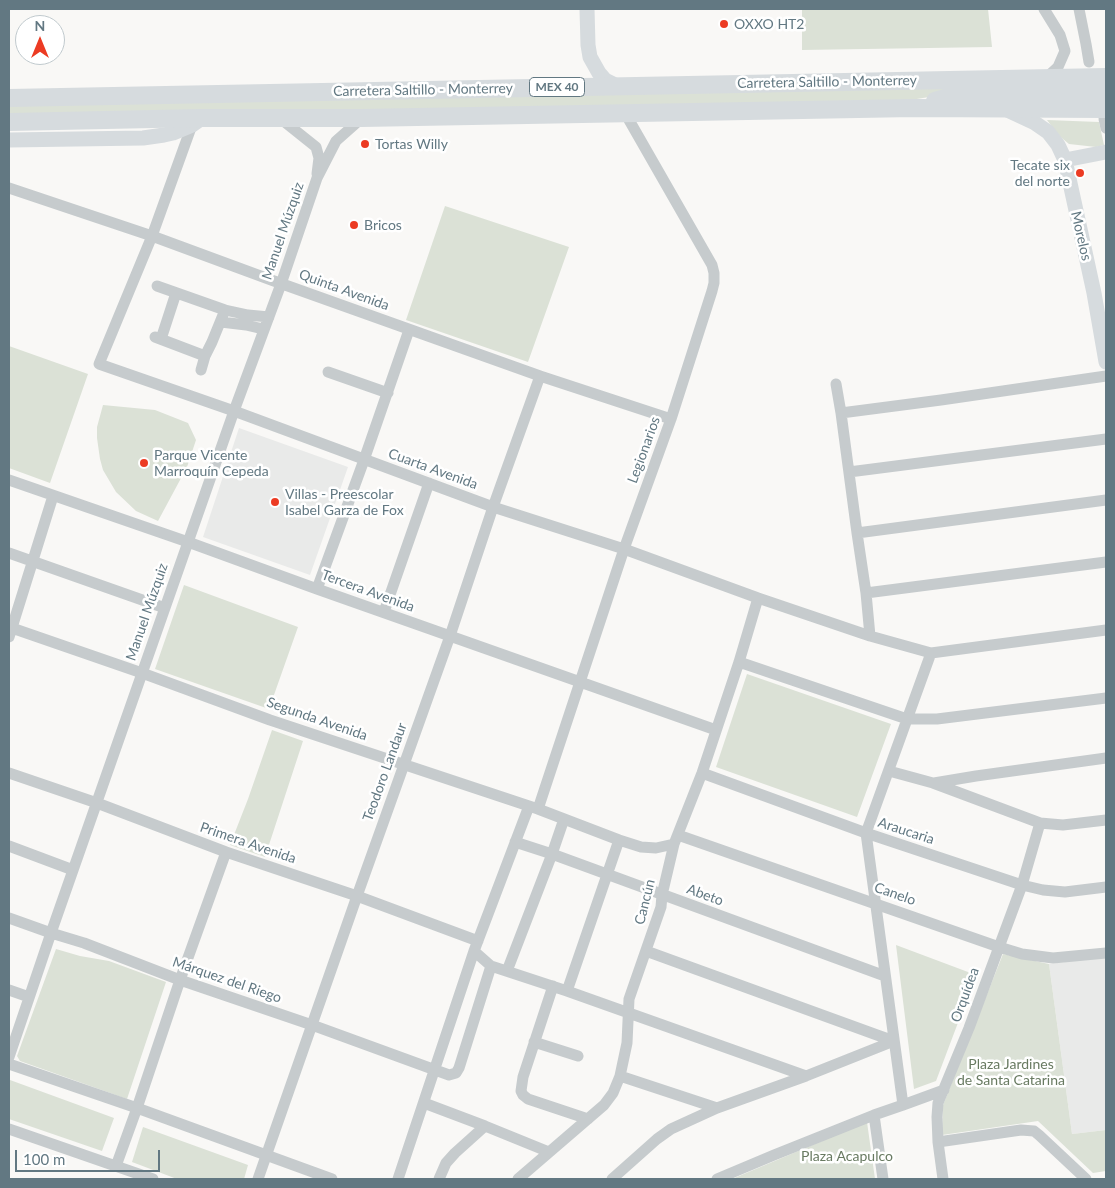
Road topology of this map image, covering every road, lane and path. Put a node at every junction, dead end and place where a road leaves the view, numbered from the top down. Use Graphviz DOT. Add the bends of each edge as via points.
graph roads {
  1 [pos="587,9"];
  2 [pos="1046,9"];
  3 [pos="1078,9"];
  4 [pos="1089,62"];
  5 [pos="1106,77"];
  6 [pos="1046,78"];
  7 [pos="616,86"];
  8 [pos="1106,92"];
  9 [pos="9,98"];
  10 [pos="913,108"];
  11 [pos="1005,109"];
  12 [pos="625,113"];
  13 [pos="362,118"];
  14 [pos="281,119"];
  15 [pos="1105,119"];
  16 [pos="9,122"];
  17 [pos="197,122"];
  18 [pos="9,140"];
  19 [pos="1106,152"];
  20 [pos="1065,160"];
  21 [pos="317,178"];
  22 [pos="9,188"];
  23 [pos="152,236"];
  24 [pos="281,284"];
  25 [pos="157,286"];
  26 [pos="176,293"];
  27 [pos="225,310"];
  28 [pos="268,317"];
  29 [pos="221,322"];
  30 [pos="263,329"];
  31 [pos="409,330"];
  32 [pos="205,356"];
  33 [pos="1106,362"];
  34 [pos="201,370"];
  35 [pos="328,372"];
  36 [pos="540,376"];
  37 [pos="1106,376"];
  38 [pos="836,384"];
  39 [pos="388,393"];
  40 [pos="234,411"];
  41 [pos="841,413"];
  42 [pos="671,419"];
  43 [pos="1106,439"];
  44 [pos="364,460"];
  45 [pos="849,472"];
  46 [pos="9,480"];
  47 [pos="429,483"];
  48 [pos="53,496"];
  49 [pos="1106,500"];
  50 [pos="493,507"];
  51 [pos="857,533"];
  52 [pos="188,542"];
  53 [pos="624,549"];
  54 [pos="9,553"];
  55 [pos="32,562"];
  56 [pos="1106,562"];
  57 [pos="317,589"];
  58 [pos="866,593"];
  59 [pos="758,598"];
  60 [pos="165,608"];
  61 [pos="384,612"];
  62 [pos="10,630"];
  63 [pos="1106,630"];
  64 [pos="450,636"];
  65 [pos="870,636"];
  66 [pos="931,653"];
  67 [pos="739,662"];
  68 [pos="142,673"];
  69 [pos="580,681"];
  70 [pos="1106,698"];
  71 [pos="907,719"];
  72 [pos="716,730"];
  73 [pos="1106,758"];
  74 [pos="404,764"];
  75 [pos="889,771"];
  76 [pos="9,773"];
  77 [pos="702,773"];
  78 [pos="933,783"];
  79 [pos="97,803"];
  80 [pos="533,807"];
  81 [pos="564,819"];
  82 [pos="1106,820"];
  83 [pos="1040,823"];
  84 [pos="866,833"];
  85 [pos="676,839"];
  86 [pos="619,840"];
  87 [pos="515,842"];
  88 [pos="9,846"];
  89 [pos="226,852"];
  90 [pos="552,854"];
  91 [pos="73,870"];
  92 [pos="608,875"];
  93 [pos="1022,885"];
  94 [pos="1106,888"];
  95 [pos="662,895"];
  96 [pos="357,896"];
  97 [pos="875,903"];
  98 [pos="9,918"];
  99 [pos="51,933"];
  100 [pos="476,946"];
  101 [pos="999,947"];
  102 [pos="646,952"];
  103 [pos="1106,953"];
  104 [pos="491,966"];
  105 [pos="507,970"];
  106 [pos="885,976"];
  107 [pos="180,980"];
  108 [pos="552,986"];
  109 [pos="9,990"];
  110 [pos="567,991"];
  111 [pos="29,997"];
  112 [pos="627,1013"];
  113 [pos="312,1025"];
  114 [pos="894,1041"];
  115 [pos="534,1042"];
  116 [pos="578,1056"];
  117 [pos="9,1057"];
  118 [pos="9,1064"];
  119 [pos="435,1070"];
  120 [pos="620,1076"];
  121 [pos="806,1076"];
  122 [pos="944,1090"];
  123 [pos="424,1103"];
  124 [pos="903,1105"];
  125 [pos="137,1108"];
  126 [pos="717,1108"];
  127 [pos="874,1115"];
  128 [pos="588,1119"];
  129 [pos="485,1126"];
  130 [pos="9,1128"];
  131 [pos="938,1142"];
  132 [pos="549,1152"];
  133 [pos="267,1156"];
  134 [pos="116,1166"];
  135 [pos="153,1179"];
  136 [pos="258,1179"];
  137 [pos="332,1179"];
  138 [pos="398,1179"];
  139 [pos="439,1179"];
  140 [pos="518,1179"];
  141 [pos="612,1179"];
  142 [pos="717,1179"];
  143 [pos="883,1179"];
  144 [pos="943,1179"];
  145 [pos="1086,1179"];
  1 -- 7 [label="street" via="590,57 605,80"];
  2 -- 6 [label="street" via="1060,34 1065,52 1058,67"];
  3 -- 4 [label="street"];
  5 -- 6 [label="main road, Carretera Saltillo - Monterrey / MEX 40"];
  6 -- 7 [label="main road, Carretera Saltillo - Monterrey / MEX 40"];
  7 -- 9 [label="main road, Carretera Saltillo - Monterrey / MEX 40"];
  8 -- 10 [label="main road" via="984,93 949,97"];
  10 -- 11 [label="main road, Carretera Saltillo - Monterrey / MEX 40"];
  10 -- 12 [label="main road, Carretera Saltillo - Monterrey / MEX 40"];
  11 -- 15 [label="main road, Carretera Saltillo - Monterrey / MEX 40"];
  11 -- 20 [label="street, Morelos" via="1048,132"];
  12 -- 13 [label="main road, Carretera Saltillo - Monterrey / MEX 40"];
  12 -- 42 [label="street, Legionarios" via="712,264 714,273 712,291"];
  13 -- 14 [label="main road, Carretera Saltillo - Monterrey / MEX 40"];
  13 -- 21 [label="street, Manuel Múzquiz" via="336,141"];
  14 -- 17 [label="main road, Carretera Saltillo - Monterrey / MEX 40"];
  14 -- 21 [label="street, Manuel Múzquiz" via="316,147 319,158"];
  16 -- 17 [label="main road, Carretera Saltillo - Monterrey / MEX 40"];
  17 -- 18 [label="street" via="164,136"];
  17 -- 23 [label="street"];
  19 -- 20 [label="street"];
  20 -- 33 [label="street, Morelos"];
  21 -- 24 [label="street, Manuel Múzquiz"];
  22 -- 23 [label="street, Quinta Avenida"];
  23 -- 24 [label="street, Quinta Avenida"];
  23 -- 40 [label="street, Cuarta Avenida" via="99,364"];
  24 -- 28 [label="street, Manuel Múzquiz"];
  24 -- 31 [label="street, Quinta Avenida"];
  25 -- 26 [label="street"];
  26 -- 27 [label="street"];
  26 -- 32 [label="street" via="158,338"];
  27 -- 28 [label="street"];
  27 -- 29 [label="street"];
  28 -- 30 [label="street, Manuel Múzquiz"];
  29 -- 30 [label="street"];
  29 -- 32 [label="street"];
  30 -- 40 [label="street, Manuel Múzquiz"];
  31 -- 36 [label="street, Quinta Avenida"];
  31 -- 39 [label="street"];
  32 -- 34 [label="street"];
  35 -- 39 [label="street"];
  36 -- 42 [label="street, Quinta Avenida"];
  36 -- 50 [label="street, Teodoro Landaur"];
  37 -- 41 [label="street"];
  38 -- 41 [label="street"];
  39 -- 44 [label="street"];
  40 -- 44 [label="street, Cuarta Avenida"];
  40 -- 52 [label="street, Manuel Múzquiz"];
  41 -- 45 [label="street"];
  42 -- 53 [label="street, Legionarios"];
  43 -- 45 [label="street"];
  44 -- 47 [label="street, Cuarta Avenida"];
  44 -- 57 [label="street"];
  45 -- 51 [label="street"];
  46 -- 48 [label="street, Tercera Avenida"];
  47 -- 50 [label="street, Cuarta Avenida"];
  47 -- 61 [label="street"];
  48 -- 52 [label="street, Tercera Avenida"];
  48 -- 55 [label="street"];
  49 -- 51 [label="street"];
  50 -- 53 [label="street, Cuarta Avenida"];
  50 -- 64 [label="street, Teodoro Landaur"];
  51 -- 58 [label="street"];
  52 -- 57 [label="street, Tercera Avenida"];
  52 -- 60 [label="street, Manuel Múzquiz"];
  53 -- 59 [label="street, Cuarta Avenida"];
  53 -- 69 [label="street, Legionarios"];
  54 -- 55 [label="street"];
  55 -- 60 [label="street"];
  55 -- 62 [label="street"];
  56 -- 58 [label="street"];
  57 -- 61 [label="street, Tercera Avenida"];
  58 -- 65 [label="street"];
  59 -- 65 [label="street, Cuarta Avenida"];
  59 -- 67 [label="street, Cancún"];
  60 -- 68 [label="street, Manuel Múzquiz"];
  61 -- 64 [label="street, Tercera Avenida"];
  62 -- 68 [label="street, Segunda Avenida"];
  63 -- 66 [label="street"];
  64 -- 69 [label="street, Tercera Avenida"];
  64 -- 74 [label="street, Teodoro Landaur"];
  65 -- 66 [label="street, Cuarta Avenida"];
  66 -- 71 [label="street"];
  67 -- 71 [label="street"];
  67 -- 72 [label="street, Cancún"];
  68 -- 74 [label="street, Segunda Avenida"];
  68 -- 79 [label="street, Manuel Múzquiz"];
  69 -- 72 [label="street, Tercera Avenida"];
  69 -- 80 [label="street, Legionarios"];
  70 -- 71 [label="street" via="937,719"];
  71 -- 75 [label="street"];
  72 -- 77 [label="street, Cancún"];
  73 -- 78 [label="street"];
  74 -- 80 [label="street, Segunda Avenida"];
  74 -- 96 [label="street, Teodoro Landaur"];
  75 -- 78 [label="street"];
  75 -- 84 [label="street"];
  76 -- 79 [label="street, Primera Avenida"];
  77 -- 84 [label="street, Araucaria"];
  77 -- 85 [label="street, Cancún"];
  78 -- 83 [label="street"];
  79 -- 89 [label="street, Primera Avenida"];
  79 -- 91 [label="street, Manuel Múzquiz"];
  80 -- 81 [label="street, Segunda Avenida"];
  80 -- 87 [label="street, Legionarios"];
  81 -- 86 [label="street, Segunda Avenida"];
  81 -- 90 [label="street"];
  82 -- 83 [label="street" via="1063,825"];
  83 -- 93 [label="street, Orquídea"];
  84 -- 93 [label="street, Araucaria"];
  84 -- 97 [label="street"];
  85 -- 86 [label="street, Segunda Avenida" via="656,848"];
  85 -- 95 [label="street, Cancún"];
  85 -- 97 [label="street, Canelo"];
  86 -- 92 [label="street"];
  87 -- 90 [label="street, Abeto"];
  87 -- 100 [label="street, Legionarios"];
  88 -- 91 [label="street"];
  89 -- 96 [label="street, Primera Avenida"];
  89 -- 107 [label="street"];
  90 -- 92 [label="street, Abeto"];
  90 -- 105 [label="street"];
  91 -- 99 [label="street, Manuel Múzquiz"];
  92 -- 95 [label="street, Abeto"];
  92 -- 110 [label="street"];
  93 -- 94 [label="street, Araucaria" via="1065,892"];
  93 -- 101 [label="street, Orquídea"];
  95 -- 102 [label="street, Cancún"];
  95 -- 106 [label="street, Abeto"];
  96 -- 100 [label="street, Primera Avenida"];
  96 -- 113 [label="street, Teodoro Landaur"];
  97 -- 101 [label="street, Canelo"];
  97 -- 106 [label="street"];
  98 -- 99 [label="street, Márquez del Riego"];
  99 -- 107 [label="street, Márquez del Riego"];
  99 -- 111 [label="street, Manuel Múzquiz"];
  100 -- 104 [label="street"];
  100 -- 119 [label="street, Legionarios"];
  101 -- 103 [label="street, Canelo" via="1053,958"];
  101 -- 122 [label="street, Orquídea"];
  102 -- 112 [label="street, Cancún" via="628,999"];
  102 -- 114 [label="street"];
  104 -- 105 [label="street"];
  104 -- 119 [label="street, Márquez del Riego" via="456,1073 449,1075"];
  105 -- 108 [label="street"];
  106 -- 114 [label="street"];
  107 -- 113 [label="street, Márquez del Riego"];
  107 -- 125 [label="street"];
  108 -- 110 [label="street"];
  108 -- 115 [label="street"];
  109 -- 111 [label="street"];
  110 -- 112 [label="street"];
  111 -- 117 [label="street, Manuel Múzquiz"];
  112 -- 120 [label="street, Cancún" via="627,1043"];
  112 -- 121 [label="street"];
  113 -- 119 [label="street, Márquez del Riego"];
  113 -- 133 [label="street, Teodoro Landaur"];
  114 -- 121 [label="street"];
  114 -- 124 [label="street"];
  115 -- 116 [label="street"];
  115 -- 128 [label="street" via="523,1078 522,1095"];
  118 -- 125 [label="street"];
  119 -- 123 [label="street, Legionarios"];
  120 -- 126 [label="street"];
  120 -- 128 [label="street, Cancún" via="613,1093"];
  121 -- 126 [label="street"];
  122 -- 124 [label="street"];
  122 -- 131 [label="street, Orquídea" via="938,1103"];
  123 -- 129 [label="street"];
  123 -- 138 [label="street, Legionarios"];
  124 -- 127 [label="street"];
  125 -- 133 [label="street"];
  125 -- 134 [label="street"];
  126 -- 141 [label="street" via="671,1129"];
  127 -- 142 [label="street"];
  127 -- 143 [label="street"];
  128 -- 132 [label="street, Cancún"];
  129 -- 132 [label="street"];
  129 -- 139 [label="street" via="446,1163"];
  130 -- 134 [label="street"];
  131 -- 144 [label="street, Orquídea"];
  131 -- 145 [label="street" via="1021,1130 1034,1132"];
  132 -- 140 [label="street, Cancún"];
  133 -- 136 [label="street, Teodoro Landaur"];
  133 -- 137 [label="street"];
  134 -- 135 [label="street"];
}
